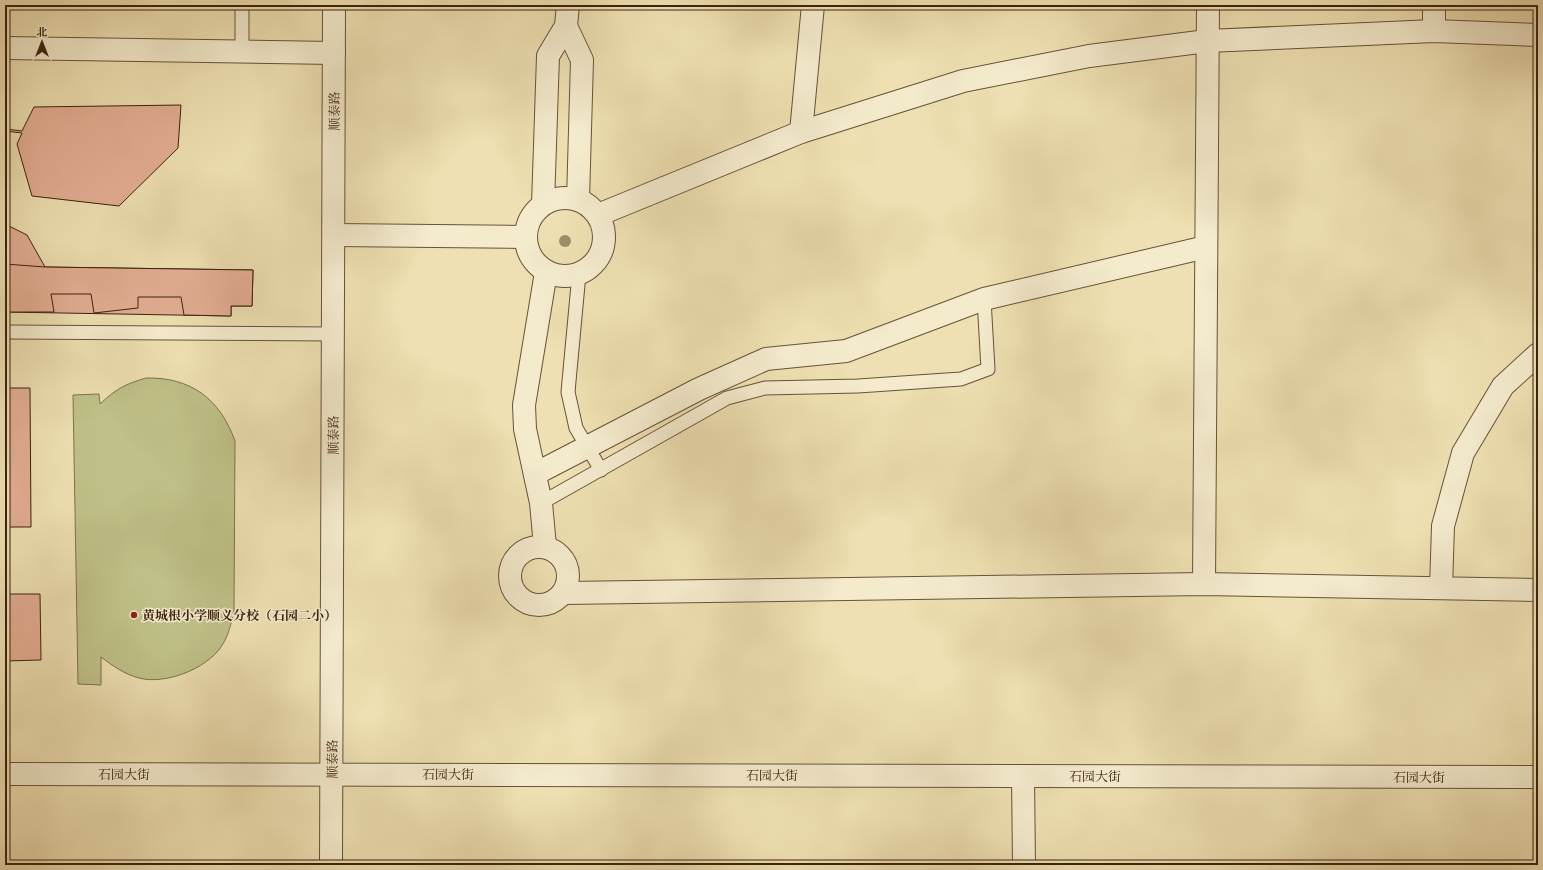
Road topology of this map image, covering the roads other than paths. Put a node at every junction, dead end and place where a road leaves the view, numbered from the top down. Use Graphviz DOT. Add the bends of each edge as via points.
graph roads {
  1 [pos="242,5"];
  2 [pos="334,5"];
  3 [pos="568,5"];
  4 [pos="813,5"];
  5 [pos="1208,5"];
  6 [pos="1434,5"];
  7 [pos="566,26"];
  8 [pos="1434,31"];
  9 [pos="1538,35"];
  10 [pos="1207,41"];
  11 [pos="5,48"];
  12 [pos="242,52"];
  13 [pos="334,53"];
  14 [pos="801,132"];
  15 [pos="578,200"];
  16 [pos="544,204"];
  17 [pos="598,215"];
  18 [pos="334,235"];
  19 [pos="525,237"];
  20 [pos="1206,247"];
  21 [pos="546,272"];
  22 [pos="579,274"];
  23 [pos="984,299"];
  24 [pos="5,332"];
  25 [pos="333,334"];
  26 [pos="1538,354"];
  27 [pos="587,446"];
  28 [pos="601,470"];
  29 [pos="535,474"];
  30 [pos="541,503"];
  31 [pos="545,546"];
  32 [pos="1204,584"];
  33 [pos="1441,588"];
  34 [pos="1538,590"];
  35 [pos="564,593"];
  36 [pos="5,774"];
  37 [pos="332,774"];
  38 [pos="1023,776"];
  39 [pos="1538,778"];
  40 [pos="331,865"];
  41 [pos="1024,865"];
  1 -- 12 [label="lane"];
  2 -- 13 [label="street, 顺泰路"];
  3 -- 7 [label="street"];
  4 -- 14 [label="street"];
  5 -- 10 [label="street"];
  6 -- 8 [label="street"];
  7 -- 15 [label="street" via="582,60"];
  7 -- 16 [label="street" via="548,56"];
  8 -- 9 [label="street"];
  8 -- 10 [label="street"];
  10 -- 14 [label="street" via="1089,56 963,81"];
  10 -- 20 [label="street"];
  11 -- 12 [label="street"];
  12 -- 13 [label="street"];
  13 -- 18 [label="street, 顺泰路"];
  14 -- 17 [label="street"];
  15 -- 16 [label="street" via="554,199"];
  15 -- 17 [label="street"];
  16 -- 19 [label="street" via="534,213"];
  17 -- 22 [label="street" via="604,228 600,256 591,267"];
  18 -- 19 [label="street"];
  18 -- 25 [label="street, 顺泰路"];
  19 -- 21 [label="street" via="531,257"];
  20 -- 23 [label="street"];
  20 -- 32 [label="street"];
  21 -- 22 [label="street" via="568,277"];
  21 -- 29 [label="street" via="524,405 525,429"];
  22 -- 27 [label="lane" via="568,392 576,428"];
  23 -- 27 [label="street" via="846,351 766,359 699,389"];
  23 -- 28 [label="lane" via="988,369 961,379 858,386 765,388 727,398"];
  24 -- 25 [label="lane"];
  25 -- 37 [label="street, 顺泰路"];
  26 -- 33 [label="street" via="1503,386 1463,453 1443,526"];
  27 -- 28 [label="lane"];
  27 -- 29 [label="street"];
  28 -- 30 [label="lane"];
  29 -- 30 [label="street"];
  30 -- 31 [label="street"];
  31 -- 35 [label="street" via="556,551 564,559 568,570 568,582"];
  31 -- 35 [label="street" via="531,547 518,554 510,566 509,580 514,593 525,602 539,606 553,602"];
  32 -- 33 [label="street"];
  32 -- 35 [label="street"];
  33 -- 34 [label="street"];
  36 -- 37 [label="street, 石园大街"];
  37 -- 38 [label="street, 石园大街"];
  37 -- 40 [label="street, 顺泰路"];
  38 -- 39 [label="street, 石园大街"];
  38 -- 41 [label="street"];
}
